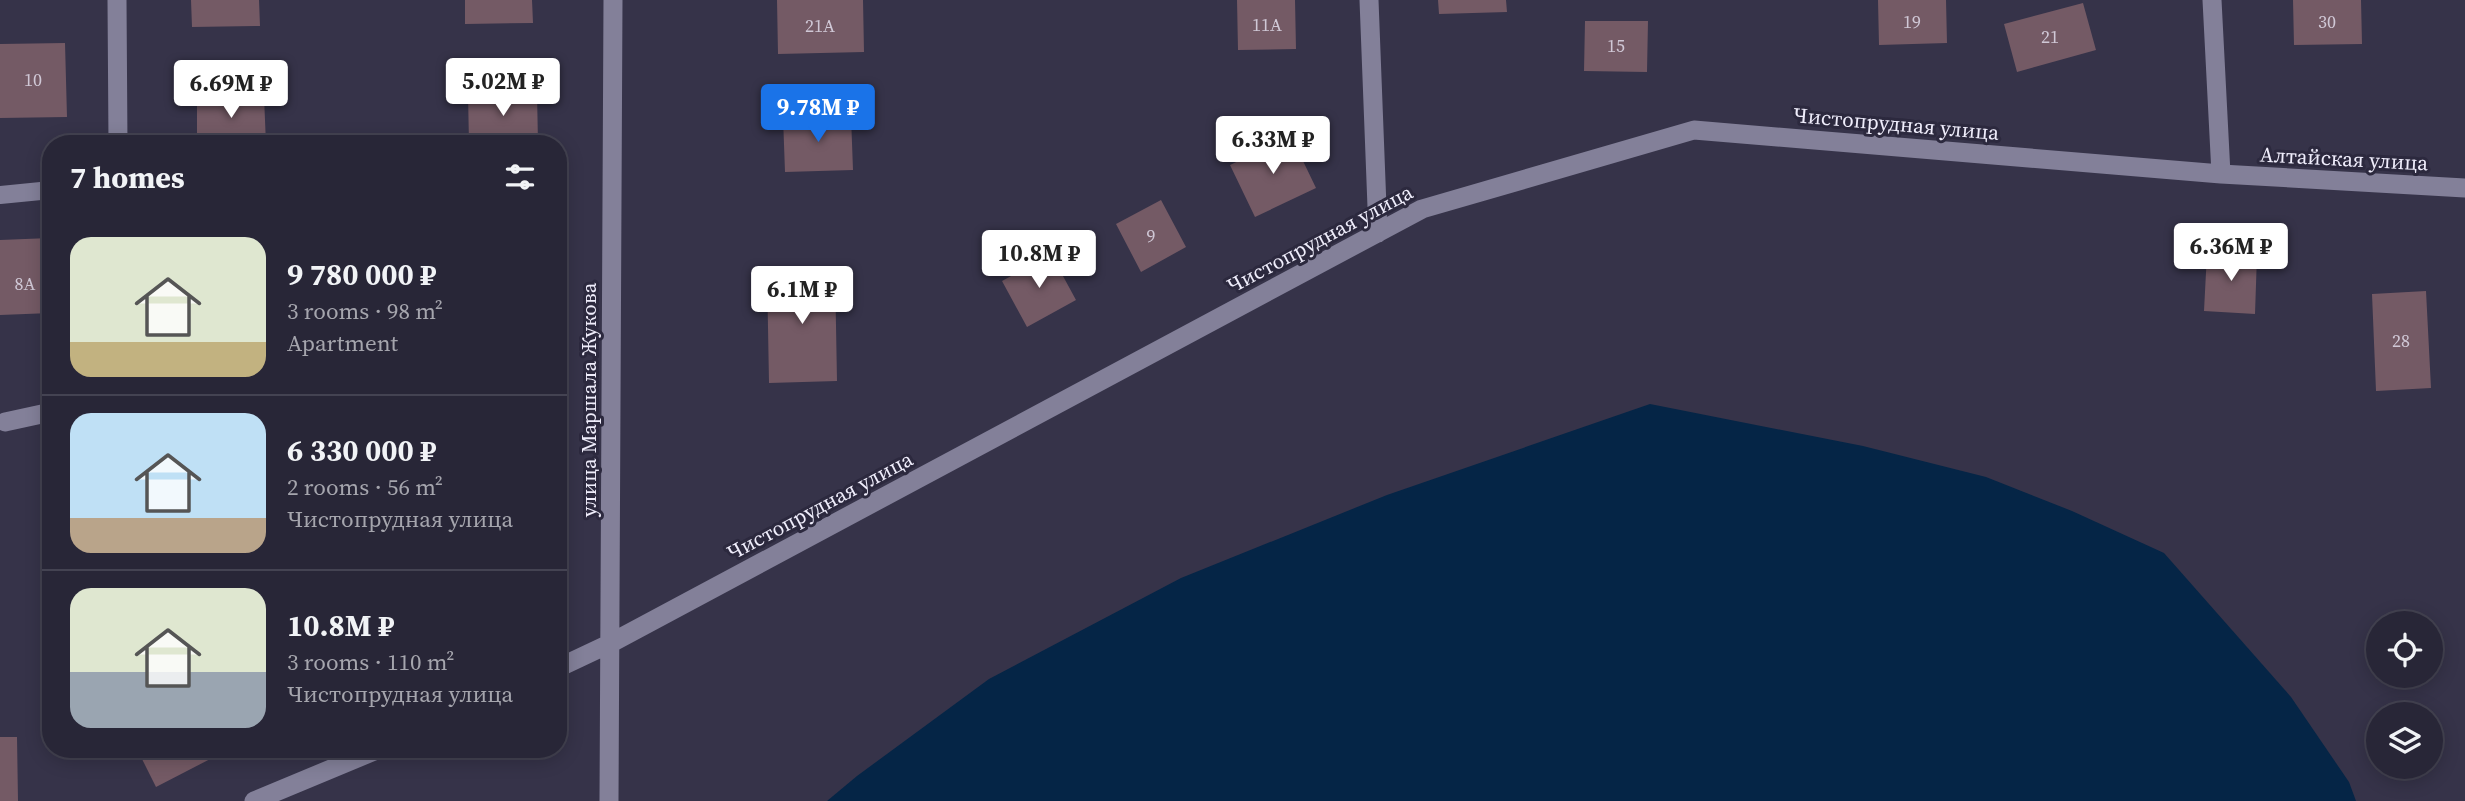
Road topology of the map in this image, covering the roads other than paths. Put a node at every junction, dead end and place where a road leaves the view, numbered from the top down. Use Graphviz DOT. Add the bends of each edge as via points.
graph roads {
  1 [pos="117,0"];
  2 [pos="613,0"];
  3 [pos="1369,0"];
  4 [pos="2212,0"];
  5 [pos="118,135"];
  6 [pos="2221,174"];
  7 [pos="2465,188"];
  8 [pos="42,191"];
  9 [pos="0,195"];
  10 [pos="1378,233"];
  11 [pos="42,414"];
  12 [pos="5,422"];
  13 [pos="611,643"];
  14 [pos="567,664"];
  15 [pos="357,758"];
  16 [pos="254,801"];
  17 [pos="609,801"];
  1 -- 5 [label="street"];
  2 -- 13 [label="street, улица Маршала Жукова"];
  3 -- 10 [label="street"];
  4 -- 6 [label="street"];
  6 -- 7 [label="street, Алтайская улица"];
  6 -- 10 [label="street, Чистопрудная улица" via="1694,130 1422,209"];
  8 -- 9 [label="lane"];
  10 -- 13 [label="street, Чистопрудная улица"];
  11 -- 12 [label="street"];
  13 -- 14 [label="street, Чистопрудная улица"];
  13 -- 17 [label="street, улица Маршала Жукова"];
  15 -- 16 [label="street"];
}
